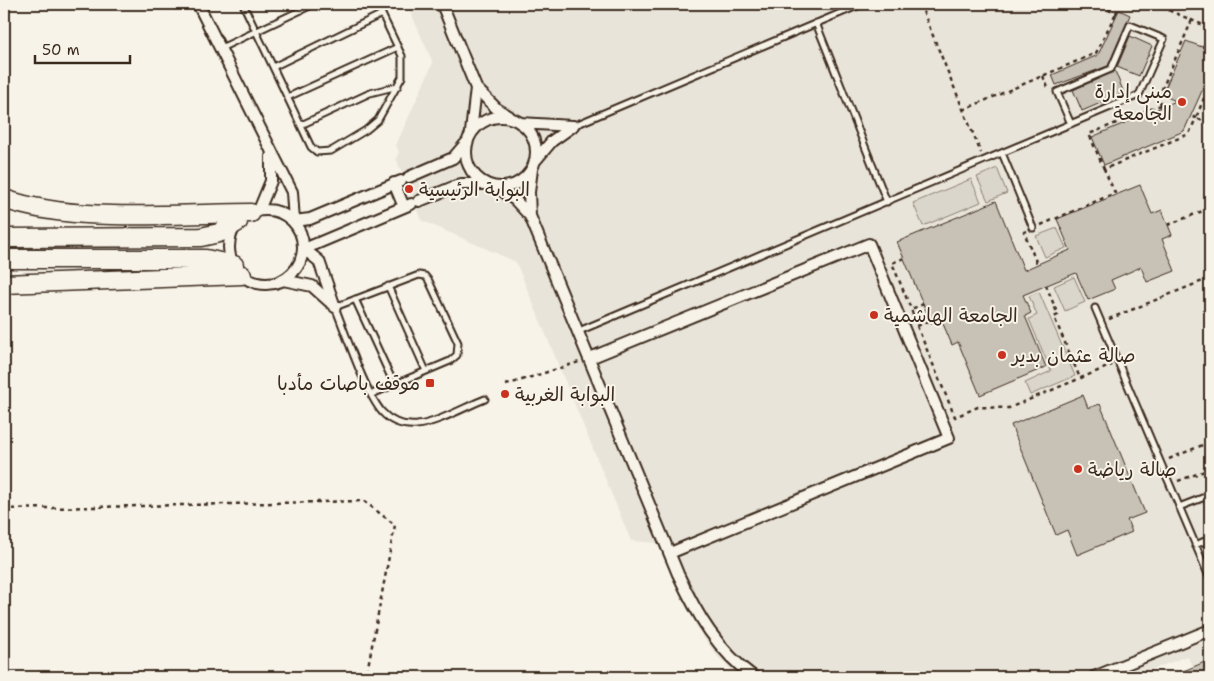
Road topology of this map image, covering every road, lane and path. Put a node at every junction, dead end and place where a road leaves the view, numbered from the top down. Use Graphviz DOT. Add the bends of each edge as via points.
graph roads {
  1 [pos="198,4"];
  2 [pos="243,4"];
  3 [pos="314,4"];
  4 [pos="377,4"];
  5 [pos="442,4"];
  6 [pos="862,4"];
  7 [pos="920,4"];
  8 [pos="1093,4"];
  9 [pos="1120,4"];
  10 [pos="1154,4"];
  11 [pos="1116,13"];
  12 [pos="382,14"];
  13 [pos="1192,20"];
  14 [pos="816,23"];
  15 [pos="1210,30"];
  16 [pos="256,31"];
  17 [pos="398,47"];
  18 [pos="221,48"];
  19 [pos="1203,48"];
  20 [pos="273,67"];
  21 [pos="1043,76"];
  22 [pos="1210,83"];
  23 [pos="398,86"];
  24 [pos="476,88"];
  25 [pos="1051,94"];
  26 [pos="288,98"];
  27 [pos="963,110"];
  28 [pos="1190,116"];
  29 [pos="1196,118"];
  30 [pos="517,121"];
  31 [pos="1071,124"];
  32 [pos="1210,124"];
  33 [pos="301,125"];
  34 [pos="573,126"];
  35 [pos="468,139"];
  36 [pos="270,150"];
  37 [pos="1002,153"];
  38 [pos="982,156"];
  39 [pos="533,166"];
  40 [pos="1104,169"];
  41 [pos="401,180"];
  42 [pos="492,186"];
  43 [pos="4,199"];
  44 [pos="887,202"];
  45 [pos="411,204"];
  46 [pos="1210,208"];
  47 [pos="249,215"];
  48 [pos="530,216"];
  49 [pos="294,221"];
  50 [pos="1168,225"];
  51 [pos="1033,228"];
  52 [pos="4,238"];
  53 [pos="304,249"];
  54 [pos="904,258"];
  55 [pos="4,259"];
  56 [pos="1037,264"];
  57 [pos="238,270"];
  58 [pos="1210,278"];
  59 [pos="283,280"];
  60 [pos="4,284"];
  61 [pos="1046,285"];
  62 [pos="388,286"];
  63 [pos="356,299"];
  64 [pos="924,304"];
  65 [pos="335,307"];
  66 [pos="1095,308"];
  67 [pos="911,309"];
  68 [pos="930,321"];
  69 [pos="1101,322"];
  70 [pos="918,326"];
  71 [pos="579,331"];
  72 [pos="590,358"];
  73 [pos="1118,362"];
  74 [pos="426,371"];
  75 [pos="1080,378"];
  76 [pos="394,384"];
  77 [pos="506,385"];
  78 [pos="372,394"];
  79 [pos="485,399"];
  80 [pos="1210,442"];
  81 [pos="1161,463"];
  82 [pos="1210,469"];
  83 [pos="1170,484"];
  84 [pos="1210,495"];
  85 [pos="1179,507"];
  86 [pos="4,509"];
  87 [pos="1210,539"];
  88 [pos="1195,545"];
  89 [pos="670,553"];
  90 [pos="1210,580"];
  91 [pos="1210,630"];
  92 [pos="366,677"];
  93 [pos="754,677"];
  94 [pos="1094,677"];
  1 -- 18 [label="street"];
  2 -- 16 [label="lane"];
  3 -- 16 [label="lane"];
  4 -- 12 [label="lane"];
  5 -- 24 [label="street"];
  6 -- 14 [label="lane"];
  7 -- 27 [label="path"];
  8 -- 11 [label="path"];
  9 -- 11 [label="path"];
  10 -- 13 [label="path"];
  11 -- 21 [label="path" via="1096,53"];
  12 -- 17 [label="lane"];
  12 -- 20 [label="lane"];
  13 -- 15 [label="path"];
  13 -- 40 [label="path" via="1159,96 1163,105 1089,134"];
  14 -- 34 [label="lane"];
  14 -- 44 [label="lane"];
  15 -- 19 [label="path"];
  16 -- 18 [label="lane"];
  16 -- 20 [label="lane"];
  17 -- 23 [label="lane" via="404,66"];
  17 -- 26 [label="lane"];
  18 -- 36 [label="street"];
  20 -- 26 [label="lane"];
  21 -- 25 [label="path"];
  21 -- 27 [label="path"];
  22 -- 29 [label="path"];
  23 -- 33 [label="lane" via="370,93"];
  23 -- 33 [label="lane" via="372,126 331,151 317,152 311,147"];
  24 -- 30 [label="street" via="497,109"];
  24 -- 35 [label="street" via="474,118"];
  26 -- 33 [label="lane"];
  27 -- 38 [label="path"];
  28 -- 29 [label="path"];
  29 -- 32 [label="path"];
  29 -- 40 [label="path" via="1189,134"];
  30 -- 34 [label="street"];
  30 -- 35 [label="street" via="500,117 486,120"];
  30 -- 39 [label="street" via="534,140"];
  31 -- 31 [label="lane" via="1139,96 1164,39 1130,25 1111,69 1057,92"];
  31 -- 37 [label="lane"];
  34 -- 39 [label="street" via="552,141"];
  35 -- 41 [label="street" via="448,160"];
  35 -- 42 [label="street" via="468,164 475,176"];
  36 -- 47 [label="street" via="271,181"];
  36 -- 49 [label="street" via="292,192"];
  37 -- 44 [label="lane"];
  37 -- 51 [label="lane"];
  39 -- 42 [label="street" via="517,183"];
  39 -- 48 [label="street"];
  40 -- 51 [label="path" via="1115,193"];
  41 -- 45 [label="street"];
  41 -- 49 [label="street" via="315,217"];
  42 -- 45 [label="street" via="461,184"];
  42 -- 48 [label="street" via="515,200"];
  43 -- 47 [label="highway" via="28,208 62,211"];
  44 -- 71 [label="lane"];
  45 -- 53 [label="street"];
  46 -- 50 [label="path"];
  47 -- 49 [label="street" via="278,211"];
  47 -- 52 [label="highway" via="219,233 201,236"];
  47 -- 57 [label="street" via="232,233 229,246"];
  48 -- 71 [label="street"];
  49 -- 53 [label="street" via="303,237"];
  51 -- 56 [label="path" via="1024,232"];
  53 -- 59 [label="street" via="297,267"];
  53 -- 65 [label="street" via="319,261"];
  54 -- 67 [label="path" via="892,263"];
  55 -- 57 [label="highway" via="206,259"];
  57 -- 59 [label="street" via="262,284"];
  57 -- 60 [label="highway"];
  58 -- 69 [label="path"];
  59 -- 65 [label="street" via="312,286"];
  61 -- 75 [label="path" via="1058,315 1054,316"];
  62 -- 63 [label="lane"];
  62 -- 74 [label="lane"];
  62 -- 74 [label="lane" via="416,275 425,276 456,339 458,351 454,359"];
  63 -- 65 [label="lane"];
  63 -- 76 [label="lane"];
  64 -- 67 [label="path"];
  65 -- 78 [label="lane"];
  66 -- 69 [label="lane"];
  67 -- 70 [label="path"];
  68 -- 70 [label="path"];
  69 -- 73 [label="lane"];
  70 -- 75 [label="path" via="955,417 978,407 1009,408"];
  71 -- 72 [label="street"];
  72 -- 77 [label="path"];
  72 -- 89 [label="street"];
  72 -- 89 [label="street" via="869,244 949,438"];
  73 -- 75 [label="path"];
  73 -- 81 [label="lane"];
  74 -- 76 [label="lane"];
  76 -- 78 [label="lane"];
  78 -- 79 [label="lane" via="382,412 408,425 428,422"];
  80 -- 81 [label="path"];
  81 -- 83 [label="lane"];
  82 -- 83 [label="path"];
  83 -- 85 [label="lane"];
  84 -- 85 [label="lane"];
  85 -- 88 [label="lane"];
  86 -- 92 [label="path" via="364,501 395,525"];
  87 -- 88 [label="lane"];
  88 -- 90 [label="lane"];
  89 -- 93 [label="street" via="693,605 714,640"];
  91 -- 94 [label="street"];
}
